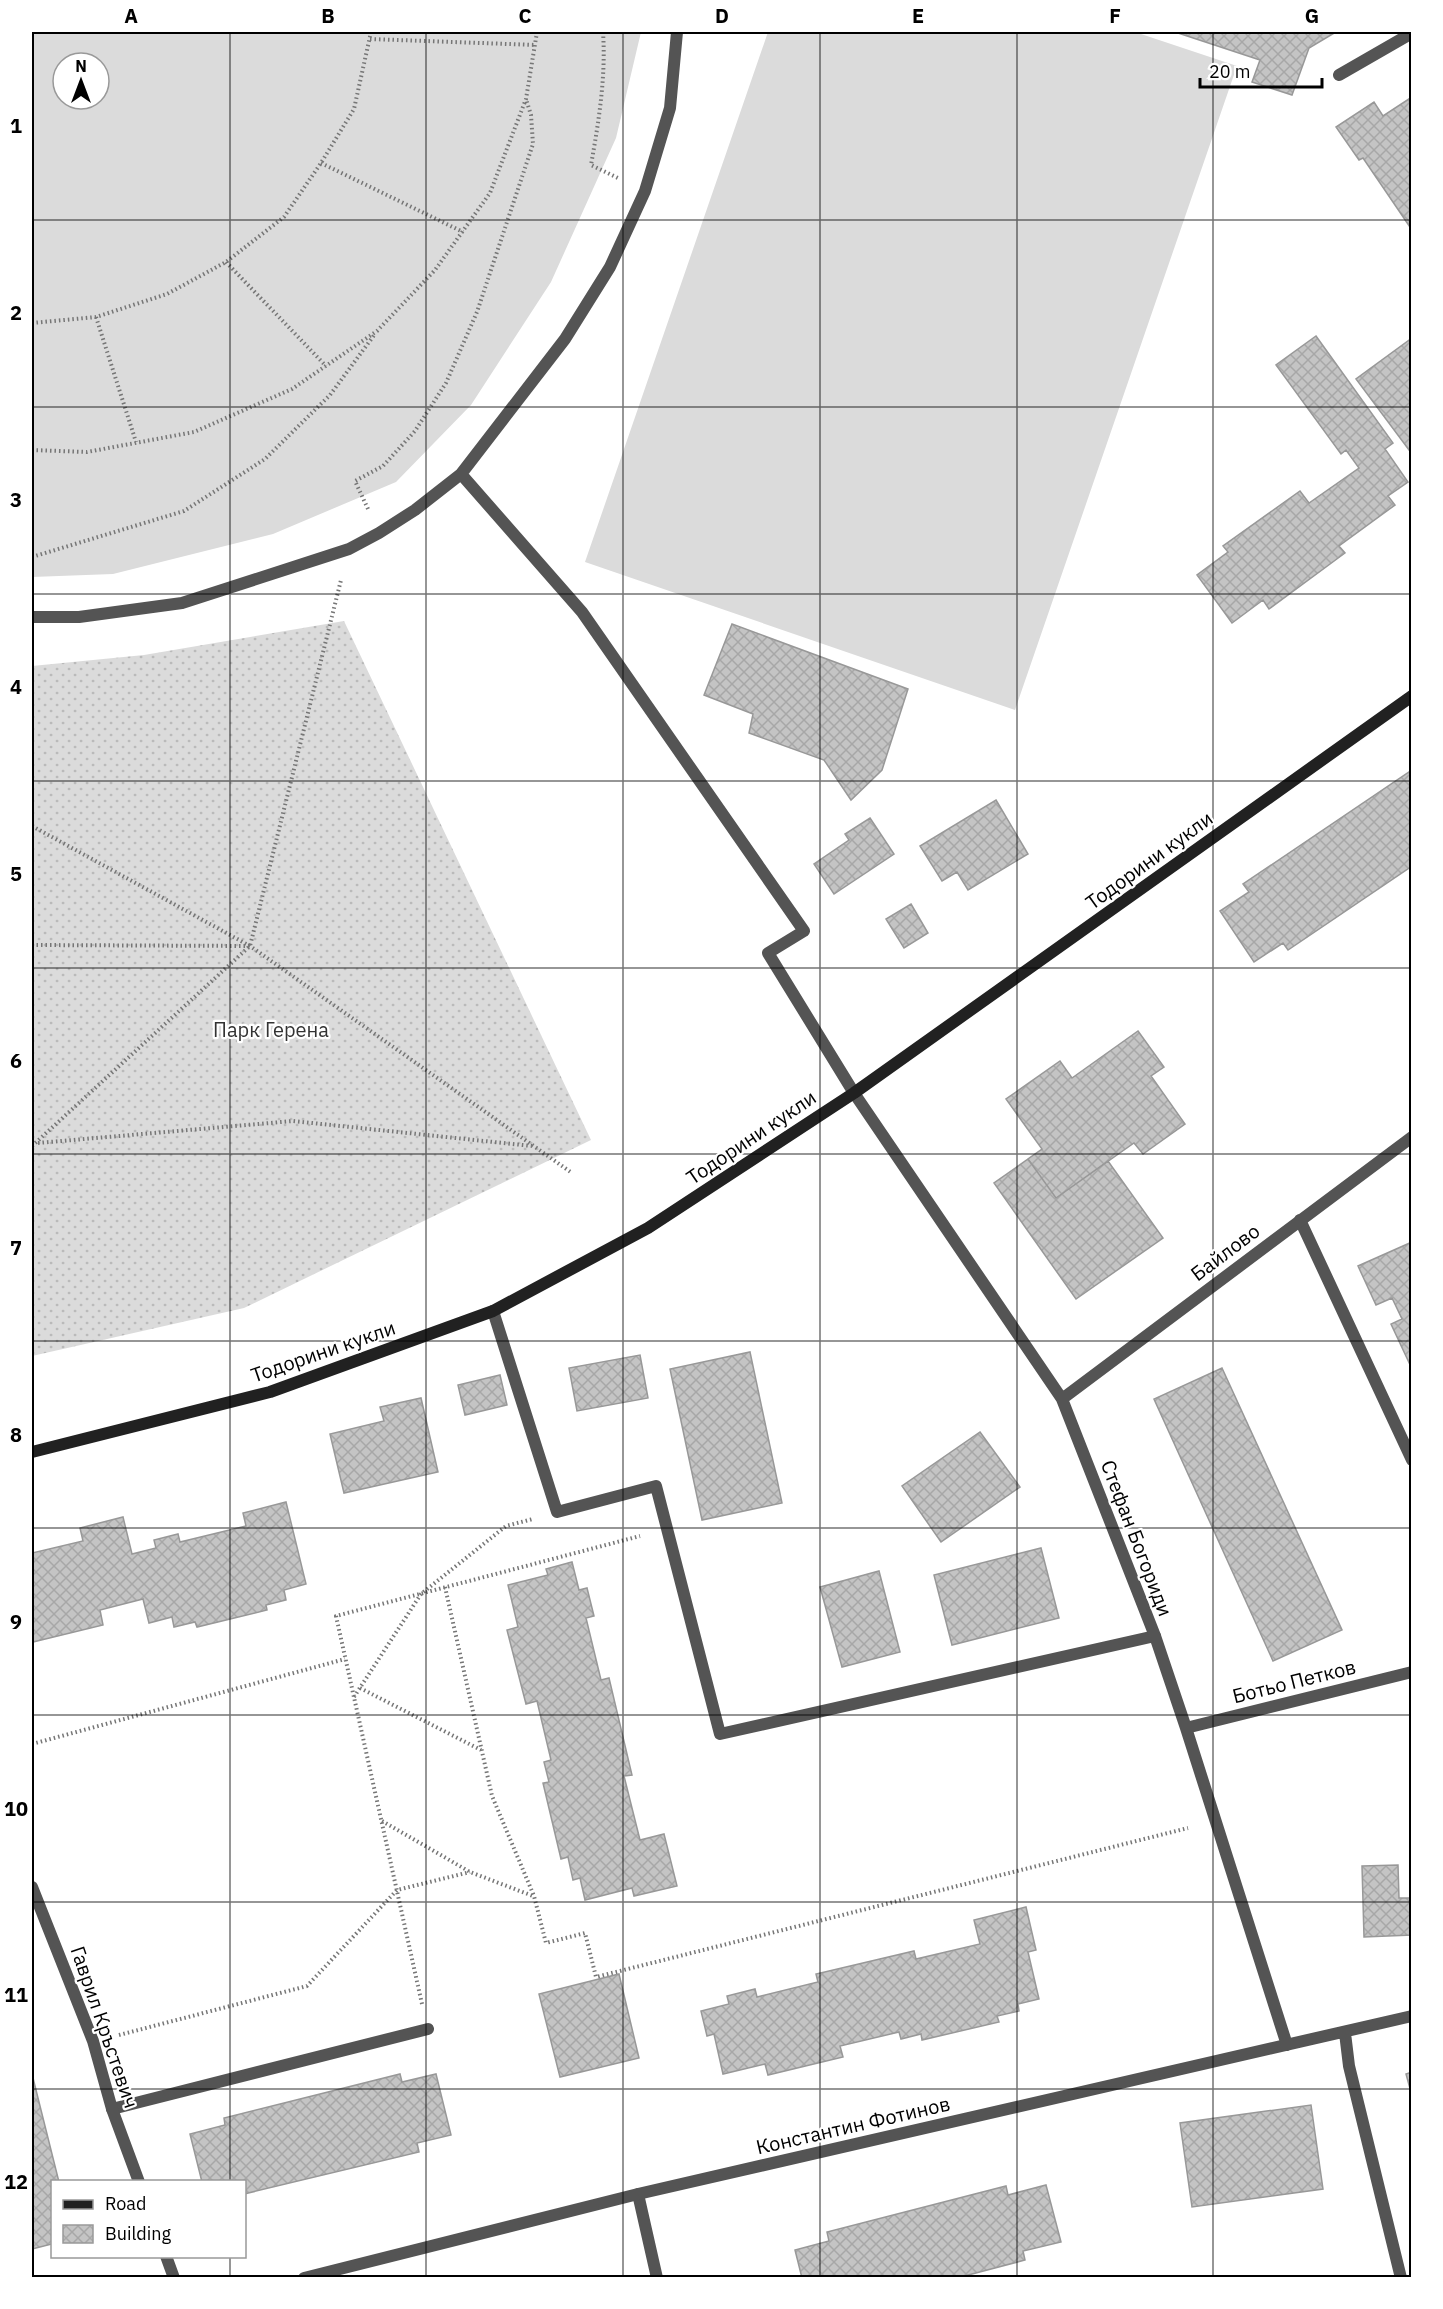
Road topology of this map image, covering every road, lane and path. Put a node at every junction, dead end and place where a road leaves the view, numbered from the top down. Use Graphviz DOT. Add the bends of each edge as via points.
graph roads {
  1 [pos="371,32"];
  2 [pos="537,32"];
  3 [pos="603,32"];
  4 [pos="677,32"];
  5 [pos="1412,33"];
  6 [pos="370,39"];
  7 [pos="536,45"];
  8 [pos="1339,75"];
  9 [pos="526,99"];
  10 [pos="321,163"];
  11 [pos="645,191"];
  12 [pos="463,232"];
  13 [pos="226,262"];
  14 [pos="96,317"];
  15 [pos="32,323"];
  16 [pos="377,331"];
  17 [pos="326,366"];
  18 [pos="136,442"];
  19 [pos="32,450"];
  20 [pos="461,474"];
  21 [pos="379,533"];
  22 [pos="349,549"];
  23 [pos="32,557"];
  24 [pos="32,617"];
  25 [pos="1412,696"];
  26 [pos="32,826"];
  27 [pos="32,945"];
  28 [pos="250,946"];
  29 [pos="854,1093"];
  30 [pos="1412,1137"];
  31 [pos="37,1143"];
  32 [pos="32,1146"];
  33 [pos="533,1146"];
  34 [pos="572,1173"];
  35 [pos="1300,1220"];
  36 [pos="493,1311"];
  37 [pos="1062,1399"];
  38 [pos="32,1452"];
  39 [pos="1412,1460"];
  40 [pos="557,1512"];
  41 [pos="667,1529"];
  42 [pos="445,1587"];
  43 [pos="421,1594"];
  44 [pos="1155,1636"];
  45 [pos="345,1659"];
  46 [pos="1412,1672"];
  47 [pos="360,1688"];
  48 [pos="354,1698"];
  49 [pos="1186,1728"];
  50 [pos="32,1744"];
  51 [pos="481,1749"];
  52 [pos="381,1821"];
  53 [pos="1216,1821"];
  54 [pos="470,1872"];
  55 [pos="32,1888"];
  56 [pos="397,1890"];
  57 [pos="534,1896"];
  58 [pos="1412,2016"];
  59 [pos="428,2029"];
  60 [pos="1345,2033"];
  61 [pos="93,2041"];
  62 [pos="1287,2045"];
  63 [pos="112,2109"];
  64 [pos="139,2180"];
  65 [pos="638,2194"];
  66 [pos="167,2258"];
  67 [pos="174,2277"];
  68 [pos="304,2277"];
  69 [pos="657,2277"];
  70 [pos="1401,2277"];
  1 -- 6 [label="path"];
  2 -- 7 [label="path"];
  3 -- 11 [label="path" via="605,62 591,165"];
  4 -- 11 [label="street" via="670,108"];
  5 -- 8 [label="street"];
  6 -- 7 [label="path"];
  6 -- 10 [label="path" via="354,109"];
  7 -- 9 [label="path"];
  9 -- 12 [label="path" via="490,193"];
  9 -- 21 [label="path" via="533,144 477,312 446,383 415,431 383,466 355,481"];
  10 -- 12 [label="path"];
  10 -- 13 [label="path" via="284,217"];
  11 -- 20 [label="street" via="610,267 565,339"];
  12 -- 16 [label="path" via="435,270"];
  13 -- 14 [label="path" via="167,294"];
  13 -- 17 [label="path"];
  14 -- 15 [label="path"];
  14 -- 18 [label="path"];
  16 -- 17 [label="path"];
  16 -- 23 [label="path" via="330,395 265,459 184,511"];
  17 -- 18 [label="path" via="292,389 194,432"];
  18 -- 19 [label="path" via="87,452"];
  20 -- 21 [label="street"];
  20 -- 29 [label="street, Стефан Богориди" via="582,612 804,931 768,953"];
  21 -- 22 [label="street"];
  22 -- 24 [label="street" via="182,603 79,617"];
  22 -- 28 [label="path"];
  25 -- 29 [label="street, Тодорини кукли"];
  26 -- 28 [label="path"];
  27 -- 28 [label="path"];
  28 -- 31 [label="path"];
  28 -- 33 [label="path"];
  29 -- 36 [label="street, Тодорини кукли" via="648,1227"];
  29 -- 37 [label="street, Стефан Богориди"];
  30 -- 35 [label="street, Байлово"];
  31 -- 32 [label="path"];
  31 -- 33 [label="path" via="293,1121"];
  33 -- 34 [label="path"];
  35 -- 37 [label="street, Байлово"];
  35 -- 39 [label="street"];
  36 -- 38 [label="street, Тодорини кукли" via="270,1392"];
  36 -- 40 [label="street"];
  37 -- 44 [label="street, Стефан Богориди"];
  40 -- 41 [label="street" via="656,1486"];
  40 -- 43 [label="path" via="506,1527"];
  41 -- 42 [label="path"];
  41 -- 44 [label="street" via="720,1734"];
  42 -- 43 [label="path"];
  42 -- 51 [label="path"];
  43 -- 45 [label="path" via="336,1616"];
  43 -- 47 [label="path"];
  44 -- 49 [label="street, Стефан Богориди"];
  45 -- 48 [label="path"];
  45 -- 50 [label="path"];
  46 -- 49 [label="street, Ботьо Петков"];
  47 -- 48 [label="path"];
  47 -- 51 [label="path"];
  48 -- 52 [label="path"];
  49 -- 53 [label="street, Стефан Богориди"];
  51 -- 57 [label="path" via="492,1796"];
  52 -- 54 [label="path"];
  52 -- 56 [label="path"];
  53 -- 57 [label="path" via="596,1977 585,1933 546,1943"];
  53 -- 62 [label="street, Стефан Богориди"];
  54 -- 56 [label="path"];
  54 -- 57 [label="path"];
  55 -- 61 [label="street, Гаврил Кръстевич"];
  56 -- 59 [label="path"];
  56 -- 61 [label="path" via="307,1986"];
  58 -- 60 [label="street, Константин Фотинов"];
  59 -- 63 [label="street"];
  60 -- 62 [label="street, Константин Фотинов"];
  60 -- 70 [label="street" via="1349,2066"];
  61 -- 63 [label="street, Гаврил Кръстевич"];
  62 -- 65 [label="street, Константин Фотинов"];
  63 -- 64 [label="street, Гаврил Кръстевич"];
  65 -- 68 [label="street, Константин Фотинов"];
  65 -- 69 [label="street"];
  66 -- 67 [label="street"];
}
